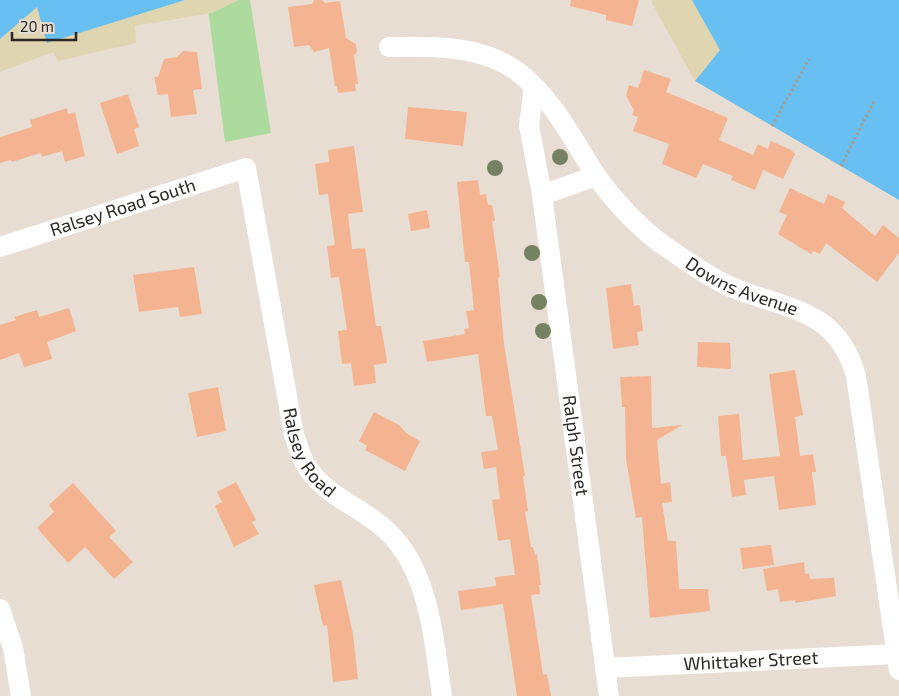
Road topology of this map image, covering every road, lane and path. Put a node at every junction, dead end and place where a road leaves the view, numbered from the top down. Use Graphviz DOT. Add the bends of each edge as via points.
graph roads {
  1 [pos="390,47"];
  2 [pos="809,59"];
  3 [pos="534,87"];
  4 [pos="874,101"];
  5 [pos="772,126"];
  6 [pos="841,166"];
  7 [pos="246,168"];
  8 [pos="596,176"];
  9 [pos="542,195"];
  10 [pos="0,247"];
  11 [pos="0,610"];
  12 [pos="898,662"];
  13 [pos="605,668"];
  14 [pos="21,696"];
  15 [pos="442,696"];
  16 [pos="609,696"];
  1 -- 3 [label="street, Downs Avenue" via="453,49 493,59 517,71"];
  2 -- 5 [label="path"];
  3 -- 8 [label="street, Downs Avenue" via="572,135"];
  3 -- 9 [label="street, Ralph Street" via="529,125"];
  4 -- 6 [label="path"];
  7 -- 10 [label="street, Ralsey Road South"];
  7 -- 15 [label="street, Ralsey Road" via="297,443 306,465 324,489 386,530 406,554 422,589"];
  8 -- 9 [label="street"];
  8 -- 12 [label="street, Downs Avenue" via="629,214 662,244 730,286 802,311 839,337 850,355 856,376"];
  9 -- 13 [label="street, Ralph Street"];
  11 -- 14 [label="street" via="13,648"];
  12 -- 13 [label="street, Whittaker Street"];
  13 -- 16 [label="street, Ralph Street"];
}
